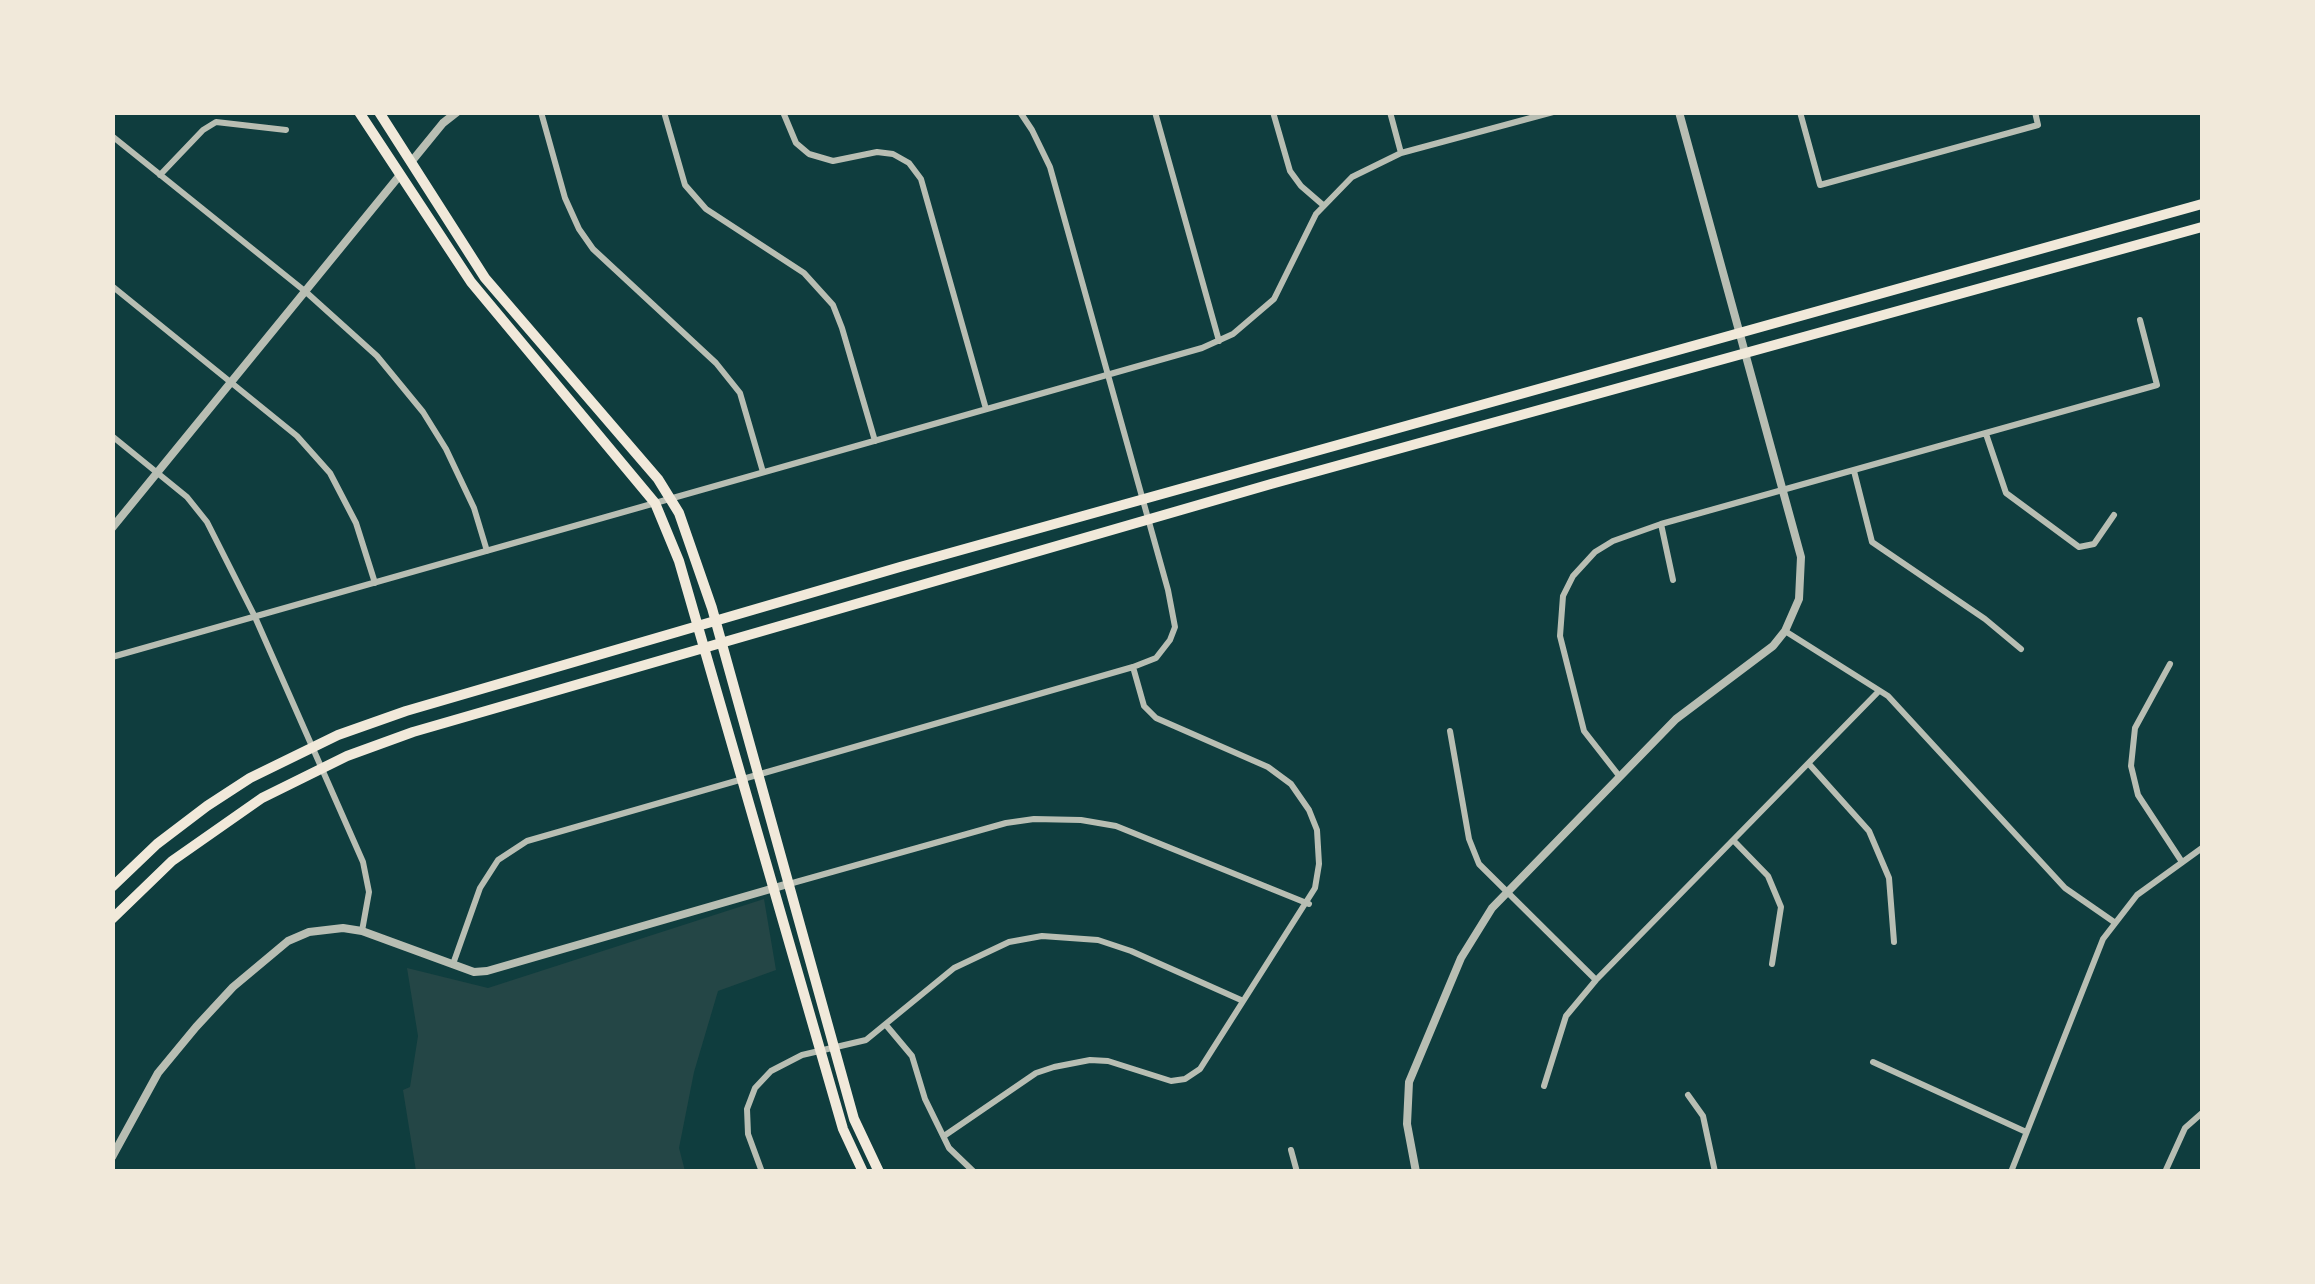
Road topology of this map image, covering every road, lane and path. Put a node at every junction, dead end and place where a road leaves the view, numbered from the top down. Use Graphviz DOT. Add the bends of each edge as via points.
graph roads {
  1 [pos="359,112"];
  2 [pos="379,112"];
  3 [pos="457,112"];
  4 [pos="541,112"];
  5 [pos="664,112"];
  6 [pos="783,112"];
  7 [pos="1020,112"];
  8 [pos="1155,112"];
  9 [pos="1273,112"];
  10 [pos="1390,112"];
  11 [pos="1553,112"];
  12 [pos="1679,112"];
  13 [pos="1800,112"];
  14 [pos="2034,112"];
  15 [pos="286,130"];
  16 [pos="112,136"];
  17 [pos="1401,153"];
  18 [pos="412,161"];
  19 [pos="160,175"];
  20 [pos="400,175"];
  21 [pos="2202,204"];
  22 [pos="1323,205"];
  23 [pos="2202,227"];
  24 [pos="112,286"];
  25 [pos="306,292"];
  26 [pos="2140,320"];
  27 [pos="1740,330"];
  28 [pos="1219,341"];
  29 [pos="1747,353"];
  30 [pos="1108,375"];
  31 [pos="231,383"];
  32 [pos="986,409"];
  33 [pos="1986,434"];
  34 [pos="112,436"];
  35 [pos="875,441"];
  36 [pos="1854,471"];
  37 [pos="764,472"];
  38 [pos="158,474"];
  39 [pos="1783,490"];
  40 [pos="671,498"];
  41 [pos="1144,500"];
  42 [pos="656,503"];
  43 [pos="2114,516"];
  44 [pos="1149,520"];
  45 [pos="1660,524"];
  46 [pos="112,528"];
  47 [pos="488,551"];
  48 [pos="1672,580"];
  49 [pos="375,583"];
  50 [pos="255,617"];
  51 [pos="715,622"];
  52 [pos="698,626"];
  53 [pos="1784,631"];
  54 [pos="720,644"];
  55 [pos="704,648"];
  56 [pos="2022,649"];
  57 [pos="112,658"];
  58 [pos="2170,664"];
  59 [pos="1133,667"];
  60 [pos="1879,691"];
  61 [pos="1450,730"];
  62 [pos="314,746"];
  63 [pos="1808,764"];
  64 [pos="323,766"];
  65 [pos="756,775"];
  66 [pos="1620,777"];
  67 [pos="740,780"];
  68 [pos="1734,841"];
  69 [pos="2202,848"];
  70 [pos="2182,862"];
  71 [pos="788,884"];
  72 [pos="112,887"];
  73 [pos="773,889"];
  74 [pos="1508,894"];
  75 [pos="1308,904"];
  76 [pos="112,919"];
  77 [pos="2114,922"];
  78 [pos="362,931"];
  79 [pos="1894,942"];
  80 [pos="453,964"];
  81 [pos="1772,964"];
  82 [pos="1596,980"];
  83 [pos="1241,1000"];
  84 [pos="886,1026"];
  85 [pos="833,1047"];
  86 [pos="818,1050"];
  87 [pos="1873,1062"];
  88 [pos="1544,1086"];
  89 [pos="1688,1095"];
  90 [pos="2202,1112"];
  91 [pos="2024,1132"];
  92 [pos="944,1136"];
  93 [pos="1291,1150"];
  94 [pos="112,1157"];
  95 [pos="762,1172"];
  96 [pos="862,1172"];
  97 [pos="879,1172"];
  98 [pos="974,1172"];
  99 [pos="1297,1172"];
  100 [pos="1416,1172"];
  101 [pos="1714,1172"];
  102 [pos="2011,1172"];
  103 [pos="2165,1172"];
  1 -- 20 [label="main road"];
  2 -- 18 [label="main road"];
  3 -- 18 [label="street"];
  4 -- 37 [label="street" via="578,229 740,393"];
  5 -- 35 [label="street" via="686,185 706,209 804,273 832,305"];
  6 -- 32 [label="street" via="796,142 810,154 833,160 878,152 909,163 920,180"];
  7 -- 30 [label="street" via="1050,167"];
  8 -- 28 [label="street"];
  9 -- 22 [label="street" via="1290,171"];
  10 -- 17 [label="street"];
  11 -- 17 [label="street"];
  12 -- 27 [label="street"];
  13 -- 14 [label="street" via="1820,185 2038,124"];
  15 -- 19 [label="street" via="216,122"];
  16 -- 19 [label="street"];
  17 -- 22 [label="street" via="1352,177"];
  18 -- 20 [label="street"];
  18 -- 40 [label="main road" via="485,278"];
  19 -- 25 [label="street"];
  20 -- 25 [label="street"];
  20 -- 42 [label="main road" via="497,315"];
  21 -- 27 [label="main road"];
  22 -- 28 [label="street" via="1274,299"];
  23 -- 29 [label="main road"];
  24 -- 31 [label="street"];
  25 -- 31 [label="street"];
  25 -- 47 [label="street" via="377,356 423,412 446,448"];
  26 -- 33 [label="street" via="2157,384"];
  27 -- 29 [label="street"];
  27 -- 41 [label="main road"];
  28 -- 30 [label="street"];
  29 -- 39 [label="street"];
  29 -- 44 [label="main road"];
  30 -- 32 [label="street"];
  30 -- 41 [label="street"];
  31 -- 38 [label="street"];
  31 -- 49 [label="street" via="297,436 330,473 356,523"];
  32 -- 35 [label="street"];
  33 -- 36 [label="street"];
  33 -- 43 [label="street" via="2006,493 2079,547 2094,544"];
  34 -- 38 [label="street"];
  35 -- 37 [label="street"];
  36 -- 39 [label="street"];
  36 -- 56 [label="street" via="1872,542"];
  37 -- 40 [label="street"];
  38 -- 46 [label="street"];
  38 -- 50 [label="street" via="207,522"];
  39 -- 45 [label="street"];
  39 -- 53 [label="street" via="1802,583"];
  40 -- 42 [label="street"];
  40 -- 51 [label="main road"];
  41 -- 44 [label="street"];
  41 -- 51 [label="main road"];
  42 -- 47 [label="street"];
  42 -- 52 [label="main road"];
  44 -- 54 [label="main road"];
  44 -- 59 [label="street" via="1175,627 1156,658"];
  45 -- 48 [label="street"];
  45 -- 66 [label="street" via="1613,541 1583,562 1563,596 1560,636 1584,731"];
  47 -- 49 [label="street"];
  49 -- 50 [label="street"];
  50 -- 57 [label="street"];
  50 -- 62 [label="street"];
  51 -- 52 [label="main road"];
  51 -- 54 [label="main road"];
  52 -- 55 [label="main road"];
  52 -- 62 [label="main road" via="406,711"];
  53 -- 60 [label="street"];
  53 -- 66 [label="street" via="1760,658 1676,719"];
  54 -- 55 [label="main road"];
  54 -- 65 [label="main road"];
  55 -- 64 [label="main road" via="413,732"];
  55 -- 67 [label="main road"];
  58 -- 70 [label="street" via="2136,728 2131,766 2138,795"];
  59 -- 65 [label="street"];
  59 -- 75 [label="street" via="1144,706 1156,718 1268,767 1291,784 1317,830 1318,878"];
  60 -- 63 [label="street"];
  60 -- 77 [label="street" via="2065,888"];
  61 -- 74 [label="street" via="1469,838 1479,864"];
  62 -- 64 [label="street"];
  62 -- 72 [label="main road" via="207,806"];
  63 -- 68 [label="street"];
  63 -- 79 [label="street" via="1868,831 1888,878"];
  64 -- 76 [label="main road" via="220,824"];
  64 -- 78 [label="street" via="363,862 370,892"];
  65 -- 67 [label="street"];
  65 -- 71 [label="main road"];
  66 -- 74 [label="street"];
  67 -- 73 [label="main road"];
  67 -- 80 [label="street" via="527,841 498,860 480,888"];
  68 -- 81 [label="street" via="1768,876 1781,907"];
  68 -- 82 [label="street"];
  69 -- 70 [label="street"];
  70 -- 77 [label="street" via="2137,895"];
  71 -- 73 [label="street"];
  71 -- 75 [label="street" via="1006,824 1081,820 1116,826"];
  71 -- 85 [label="main road"];
  73 -- 80 [label="street" via="487,972"];
  73 -- 86 [label="main road"];
  74 -- 82 [label="street"];
  74 -- 100 [label="street" via="1461,958 1410,1082 1407,1124"];
  75 -- 83 [label="street"];
  77 -- 91 [label="street"];
  78 -- 80 [label="street"];
  78 -- 94 [label="street" via="298,936 233,987 158,1073"];
  82 -- 88 [label="street" via="1566,1016"];
  83 -- 84 [label="street" via="1098,940 1042,936 1009,942 954,968"];
  83 -- 92 [label="street" via="1200,1069 1185,1079 1171,1081 1108,1061 1054,1067 1036,1072"];
  84 -- 85 [label="street" via="866,1040"];
  84 -- 92 [label="street" via="912,1056"];
  85 -- 86 [label="street"];
  85 -- 97 [label="main road" via="854,1120"];
  86 -- 95 [label="street" via="783,1064 755,1088 748,1134"];
  86 -- 96 [label="main road"];
  87 -- 91 [label="street"];
  89 -- 101 [label="street" via="1703,1116"];
  90 -- 103 [label="street" via="2185,1128"];
  91 -- 102 [label="street"];
  92 -- 98 [label="street"];
  93 -- 99 [label="street"];
}
